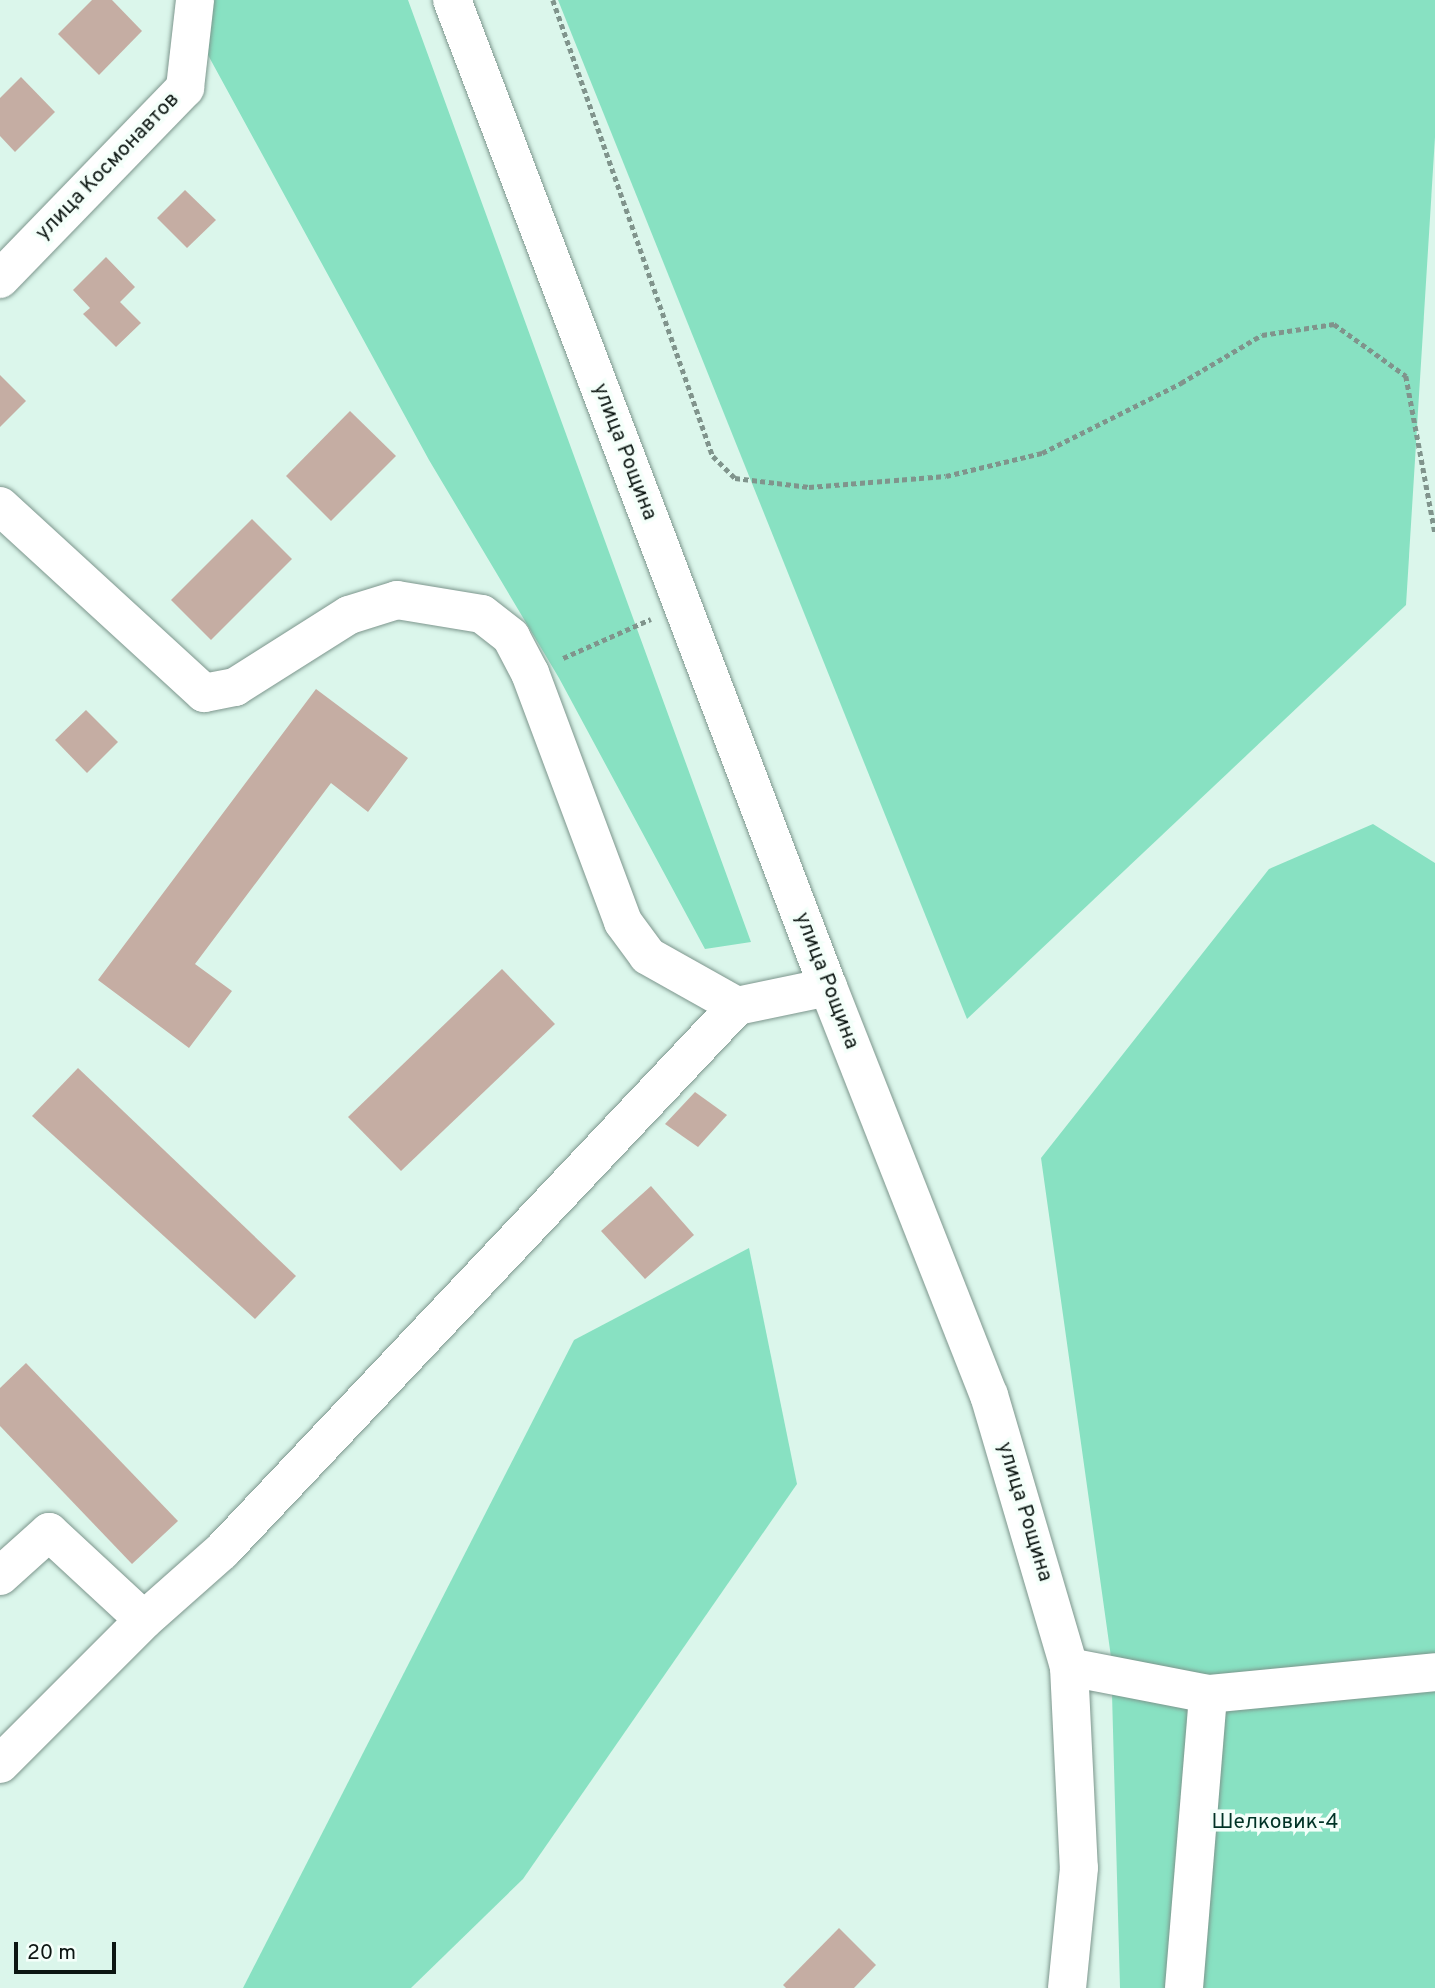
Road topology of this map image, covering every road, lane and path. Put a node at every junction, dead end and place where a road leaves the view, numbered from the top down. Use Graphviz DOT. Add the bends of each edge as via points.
graph roads {
  1 [pos="195,0"];
  2 [pos="452,0"];
  3 [pos="553,0"];
  4 [pos="0,279"];
  5 [pos="0,506"];
  6 [pos="1435,532"];
  7 [pos="682,605"];
  8 [pos="530,673"];
  9 [pos="828,988"];
  10 [pos="737,1006"];
  11 [pos="0,1576"];
  12 [pos="144,1620"];
  13 [pos="1069,1667"];
  14 [pos="1435,1672"];
  15 [pos="1208,1694"];
  16 [pos="0,1764"];
  17 [pos="1067,1988"];
  18 [pos="1184,1988"];
  1 -- 4 [label="street, улица Космонавтов" via="185,88"];
  2 -- 7 [label="street, улица Рощина"];
  3 -- 6 [label="path" via="713,456 735,478 809,488 946,476 1042,453 1181,383 1262,335 1334,324 1406,376"];
  5 -- 8 [label="street" via="204,693 235,687 349,615 397,600 482,614 511,637"];
  7 -- 8 [label="path"];
  7 -- 9 [label="street, улица Рощина"];
  8 -- 10 [label="street" via="623,922 648,956"];
  9 -- 10 [label="street"];
  9 -- 13 [label="street, улица Рощина" via="989,1395"];
  10 -- 12 [label="street" via="222,1551"];
  11 -- 12 [label="street" via="49,1532"];
  12 -- 16 [label="street"];
  13 -- 15 [label="street"];
  13 -- 17 [label="street, улица Рощина" via="1079,1868"];
  14 -- 15 [label="street"];
  15 -- 18 [label="street"];
}
